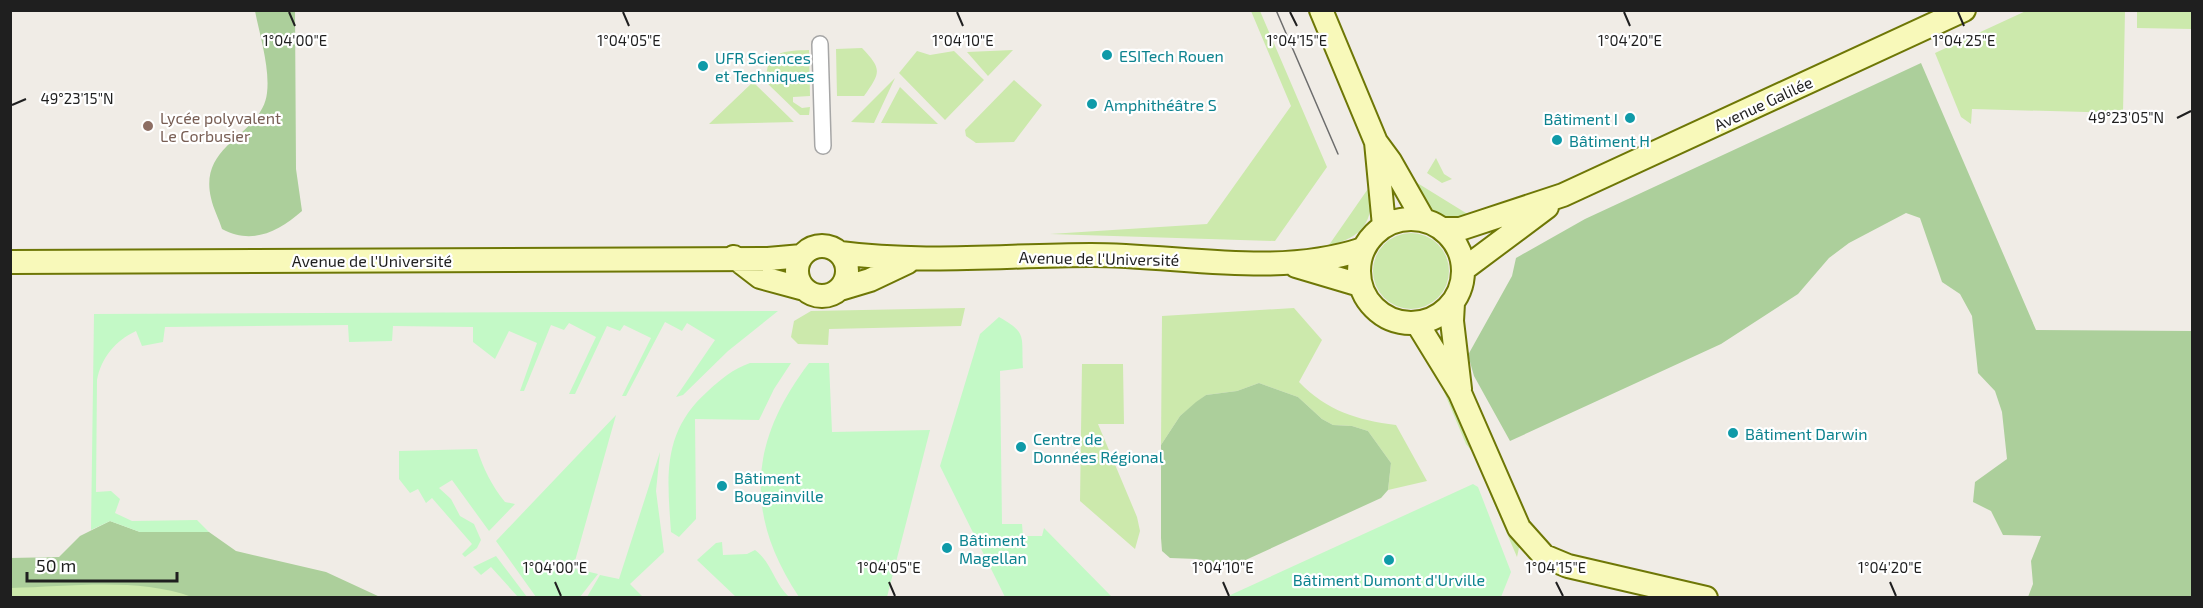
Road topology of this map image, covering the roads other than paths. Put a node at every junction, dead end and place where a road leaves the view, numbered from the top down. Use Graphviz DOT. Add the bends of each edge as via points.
graph roads {
  1 [pos="1321,10"];
  2 [pos="1964,10"];
  3 [pos="820,44"];
  4 [pos="1376,142"];
  5 [pos="823,146"];
  6 [pos="1563,195"];
  7 [pos="1433,224"];
  8 [pos="1384,226"];
  9 [pos="1363,249"];
  10 [pos="840,253"];
  11 [pos="802,256"];
  12 [pos="734,258"];
  13 [pos="910,260"];
  14 [pos="10,262"];
  15 [pos="1287,264"];
  16 [pos="1464,269"];
  17 [pos="1360,285"];
  18 [pos="804,288"];
  19 [pos="840,289"];
  20 [pos="1453,303"];
  21 [pos="1417,323"];
  22 [pos="1460,393"];
  23 [pos="1706,597"];
  1 -- 4 [label="street"];
  2 -- 6 [label="street, Avenue Galilée"];
  3 -- 5 [label="street"];
  4 -- 7 [label="street"];
  4 -- 8 [label="street"];
  6 -- 7 [label="street, Avenue Galilée" via="1460,229"];
  6 -- 16 [label="street, Avenue Galilée"];
  7 -- 8 [label="street" via="1403,219"];
  7 -- 16 [label="street" via="1458,246"];
  8 -- 9 [label="street"];
  9 -- 15 [label="street, Avenue de l'Université"];
  9 -- 17 [label="street"];
  10 -- 11 [label="street" via="819,246"];
  10 -- 13 [label="street, Avenue de l'Université"];
  10 -- 19 [label="street" via="847,275"];
  11 -- 12 [label="street, Avenue de l'Université"];
  11 -- 18 [label="street" via="797,276"];
  12 -- 14 [label="street, Avenue de l'Université"];
  12 -- 18 [label="street" via="760,277"];
  13 -- 15 [label="street, Avenue de l'Université" via="938,256 1093,255"];
  13 -- 19 [label="street, Avenue de l'Université" via="870,280"];
  15 -- 17 [label="street, Avenue de l'Université"];
  16 -- 20 [label="street"];
  17 -- 21 [label="street" via="1374,308 1386,317"];
  18 -- 19 [label="street" via="816,296"];
  20 -- 21 [label="street" via="1430,320"];
  20 -- 22 [label="street"];
  21 -- 22 [label="street"];
  22 -- 23 [label="street" via="1519,528 1544,556 1568,566"];
}
